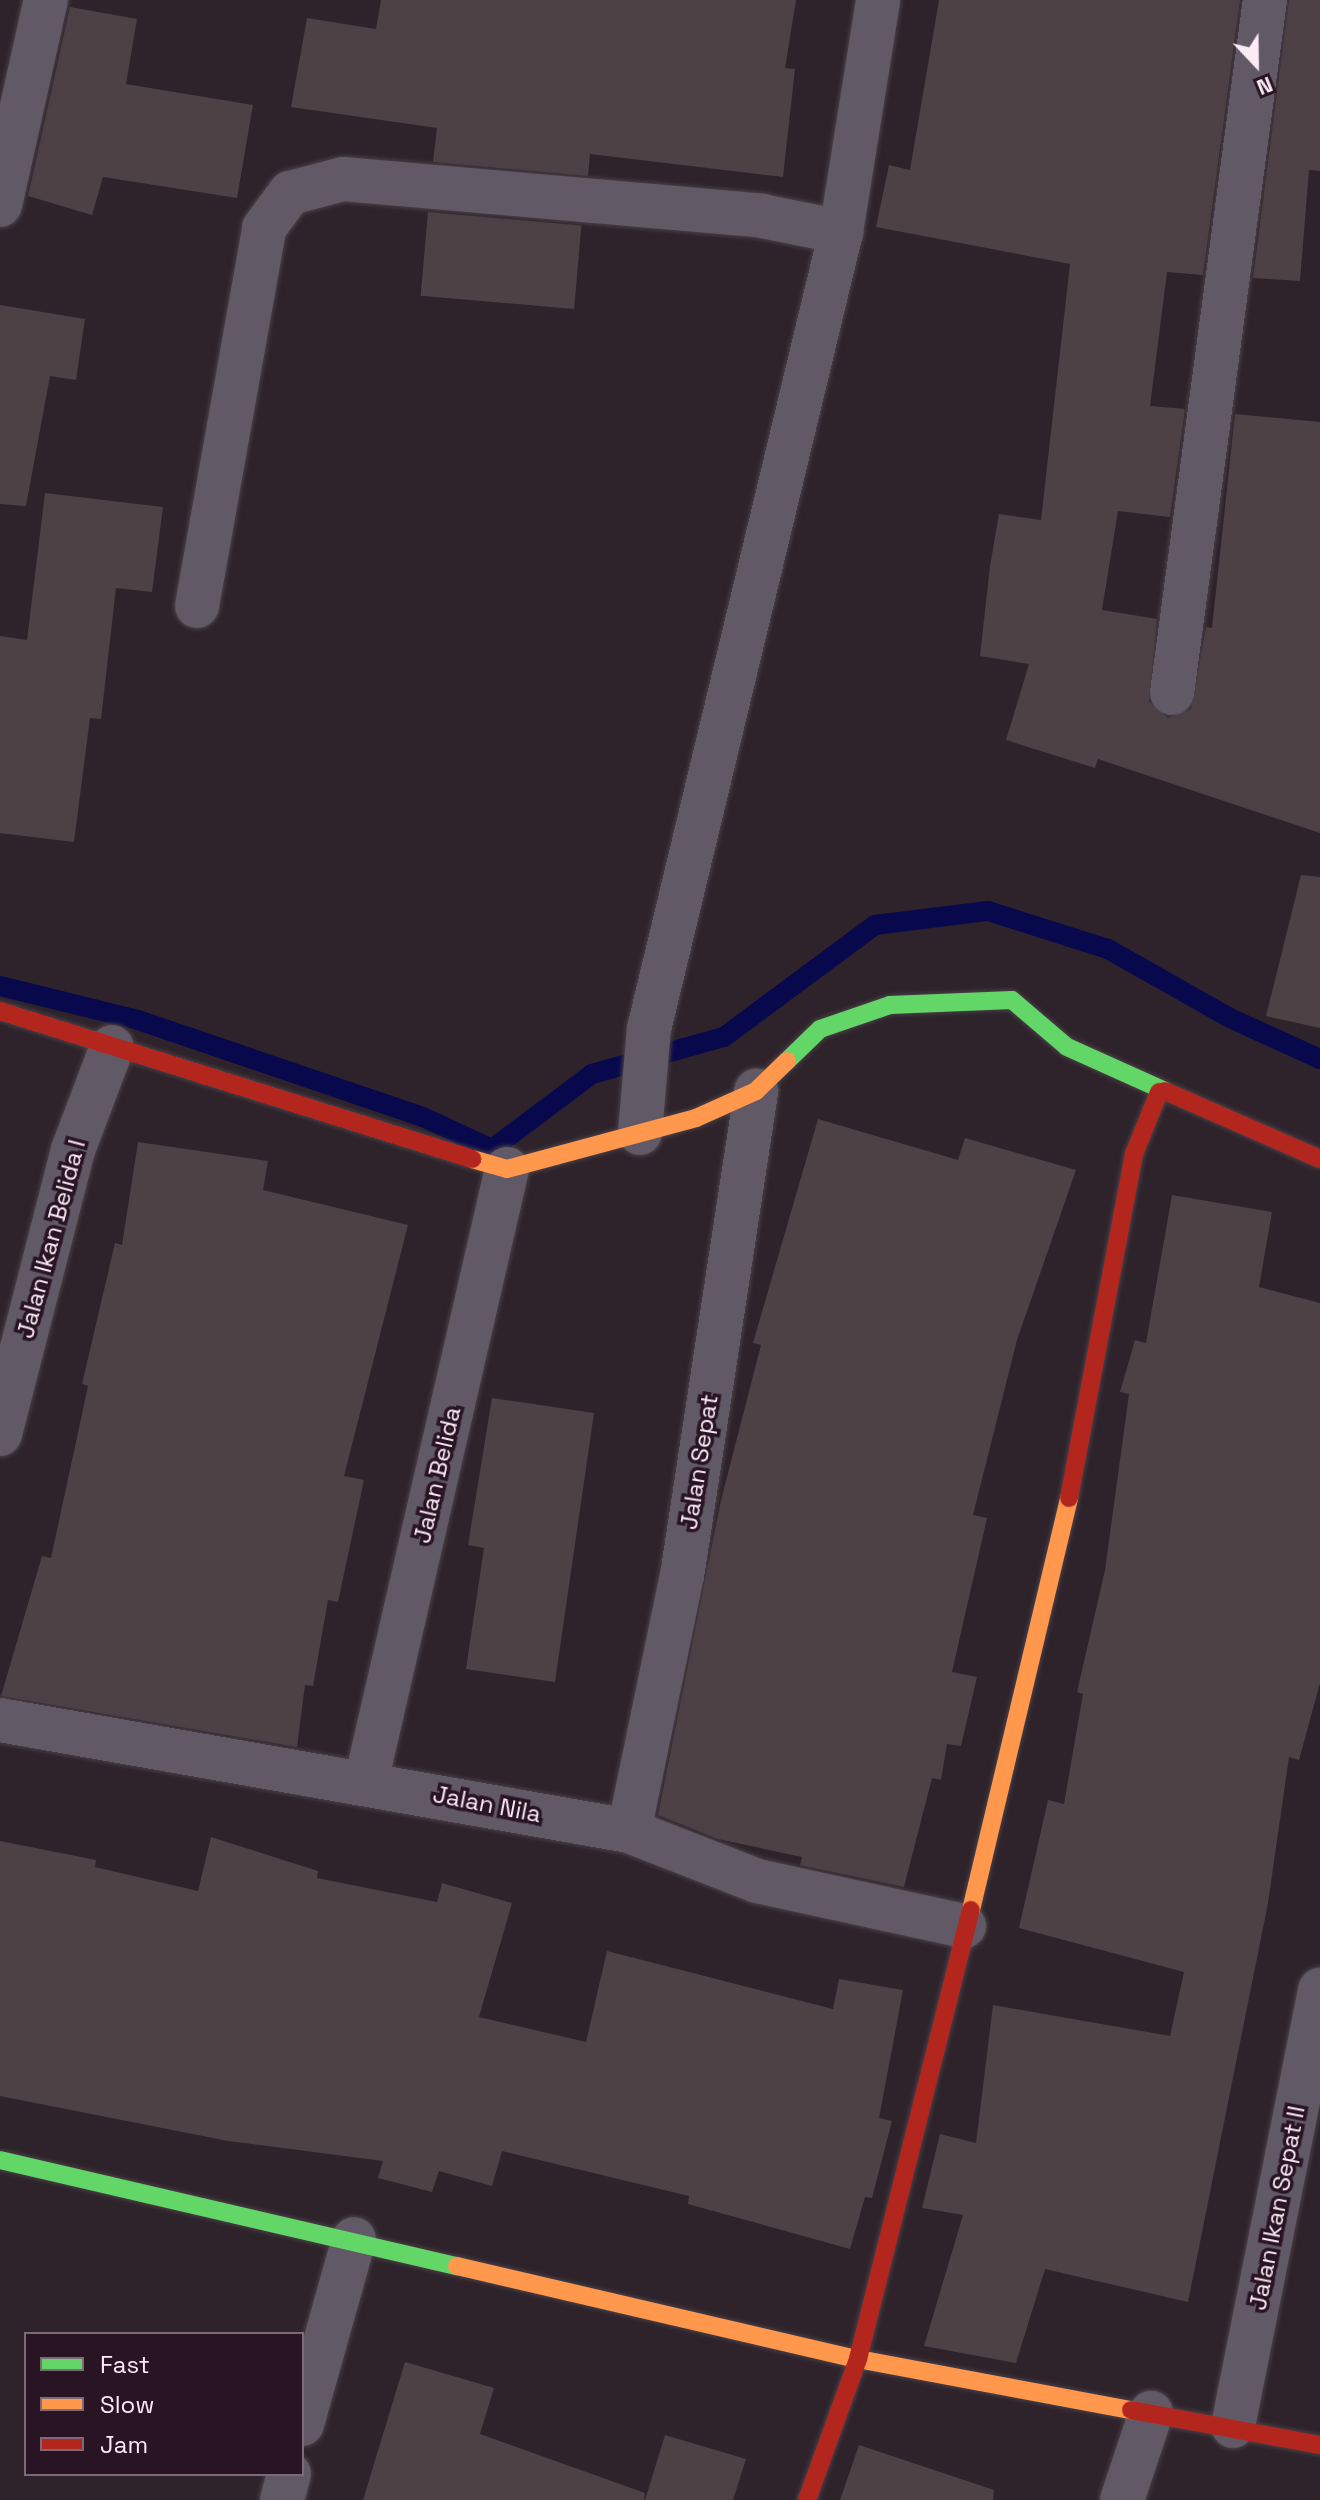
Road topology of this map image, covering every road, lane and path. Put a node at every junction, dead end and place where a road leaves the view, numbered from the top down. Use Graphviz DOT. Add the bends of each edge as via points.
graph roads {
  1 [pos="46,0"];
  2 [pos="878,0"];
  3 [pos="1265,0"];
  4 [pos="0,205"];
  5 [pos="841,232"];
  6 [pos="197,606"];
  7 [pos="1172,693"];
  8 [pos="0,1011"];
  9 [pos="112,1047"];
  10 [pos="756,1091"];
  11 [pos="1159,1092"];
  12 [pos="640,1123"];
  13 [pos="1320,1159"];
  14 [pos="507,1169"];
  15 [pos="0,1434"];
  16 [pos="0,1720"];
  17 [pos="366,1782"];
  18 [pos="629,1831"];
  19 [pos="964,1926"];
  20 [pos="1320,1990"];
  21 [pos="0,2160"];
  22 [pos="354,2239"];
  23 [pos="858,2359"];
  24 [pos="1151,2413"];
  25 [pos="304,2417"];
  26 [pos="1233,2426"];
  27 [pos="1320,2445"];
  28 [pos="288,2476"];
  29 [pos="282,2500"];
  30 [pos="807,2500"];
  31 [pos="1122,2500"];
  1 -- 4 [label="street"];
  2 -- 5 [label="street"];
  3 -- 7 [label="street"];
  5 -- 6 [label="street" via="762,216 343,179 290,193 264,228"];
  5 -- 12 [label="street" via="649,1029"];
  8 -- 9 [label="street"];
  9 -- 14 [label="street"];
  9 -- 15 [label="street, Jalan Ikan Belida I" via="77,1137"];
  10 -- 11 [label="street" via="820,1029 890,1005 1012,1000 1067,1047"];
  10 -- 12 [label="street"];
  10 -- 18 [label="street, Jalan Sepat" via="682,1576"];
  11 -- 13 [label="street"];
  11 -- 19 [label="street" via="1134,1154 1053,1581"];
  12 -- 14 [label="street"];
  14 -- 17 [label="street, Jalan Belida"];
  16 -- 17 [label="street, Jalan Nila" via="213,1761"];
  17 -- 18 [label="street, Jalan Nila"];
  18 -- 19 [label="street, Jalan Nila" via="757,1881"];
  19 -- 23 [label="street"];
  20 -- 26 [label="street, Jalan Ikan Sepat II"];
  21 -- 22 [label="street"];
  22 -- 23 [label="street"];
  22 -- 25 [label="street"];
  23 -- 24 [label="street"];
  23 -- 30 [label="street"];
  24 -- 26 [label="street"];
  24 -- 31 [label="street"];
  26 -- 27 [label="street"];
  28 -- 29 [label="street"];
}
